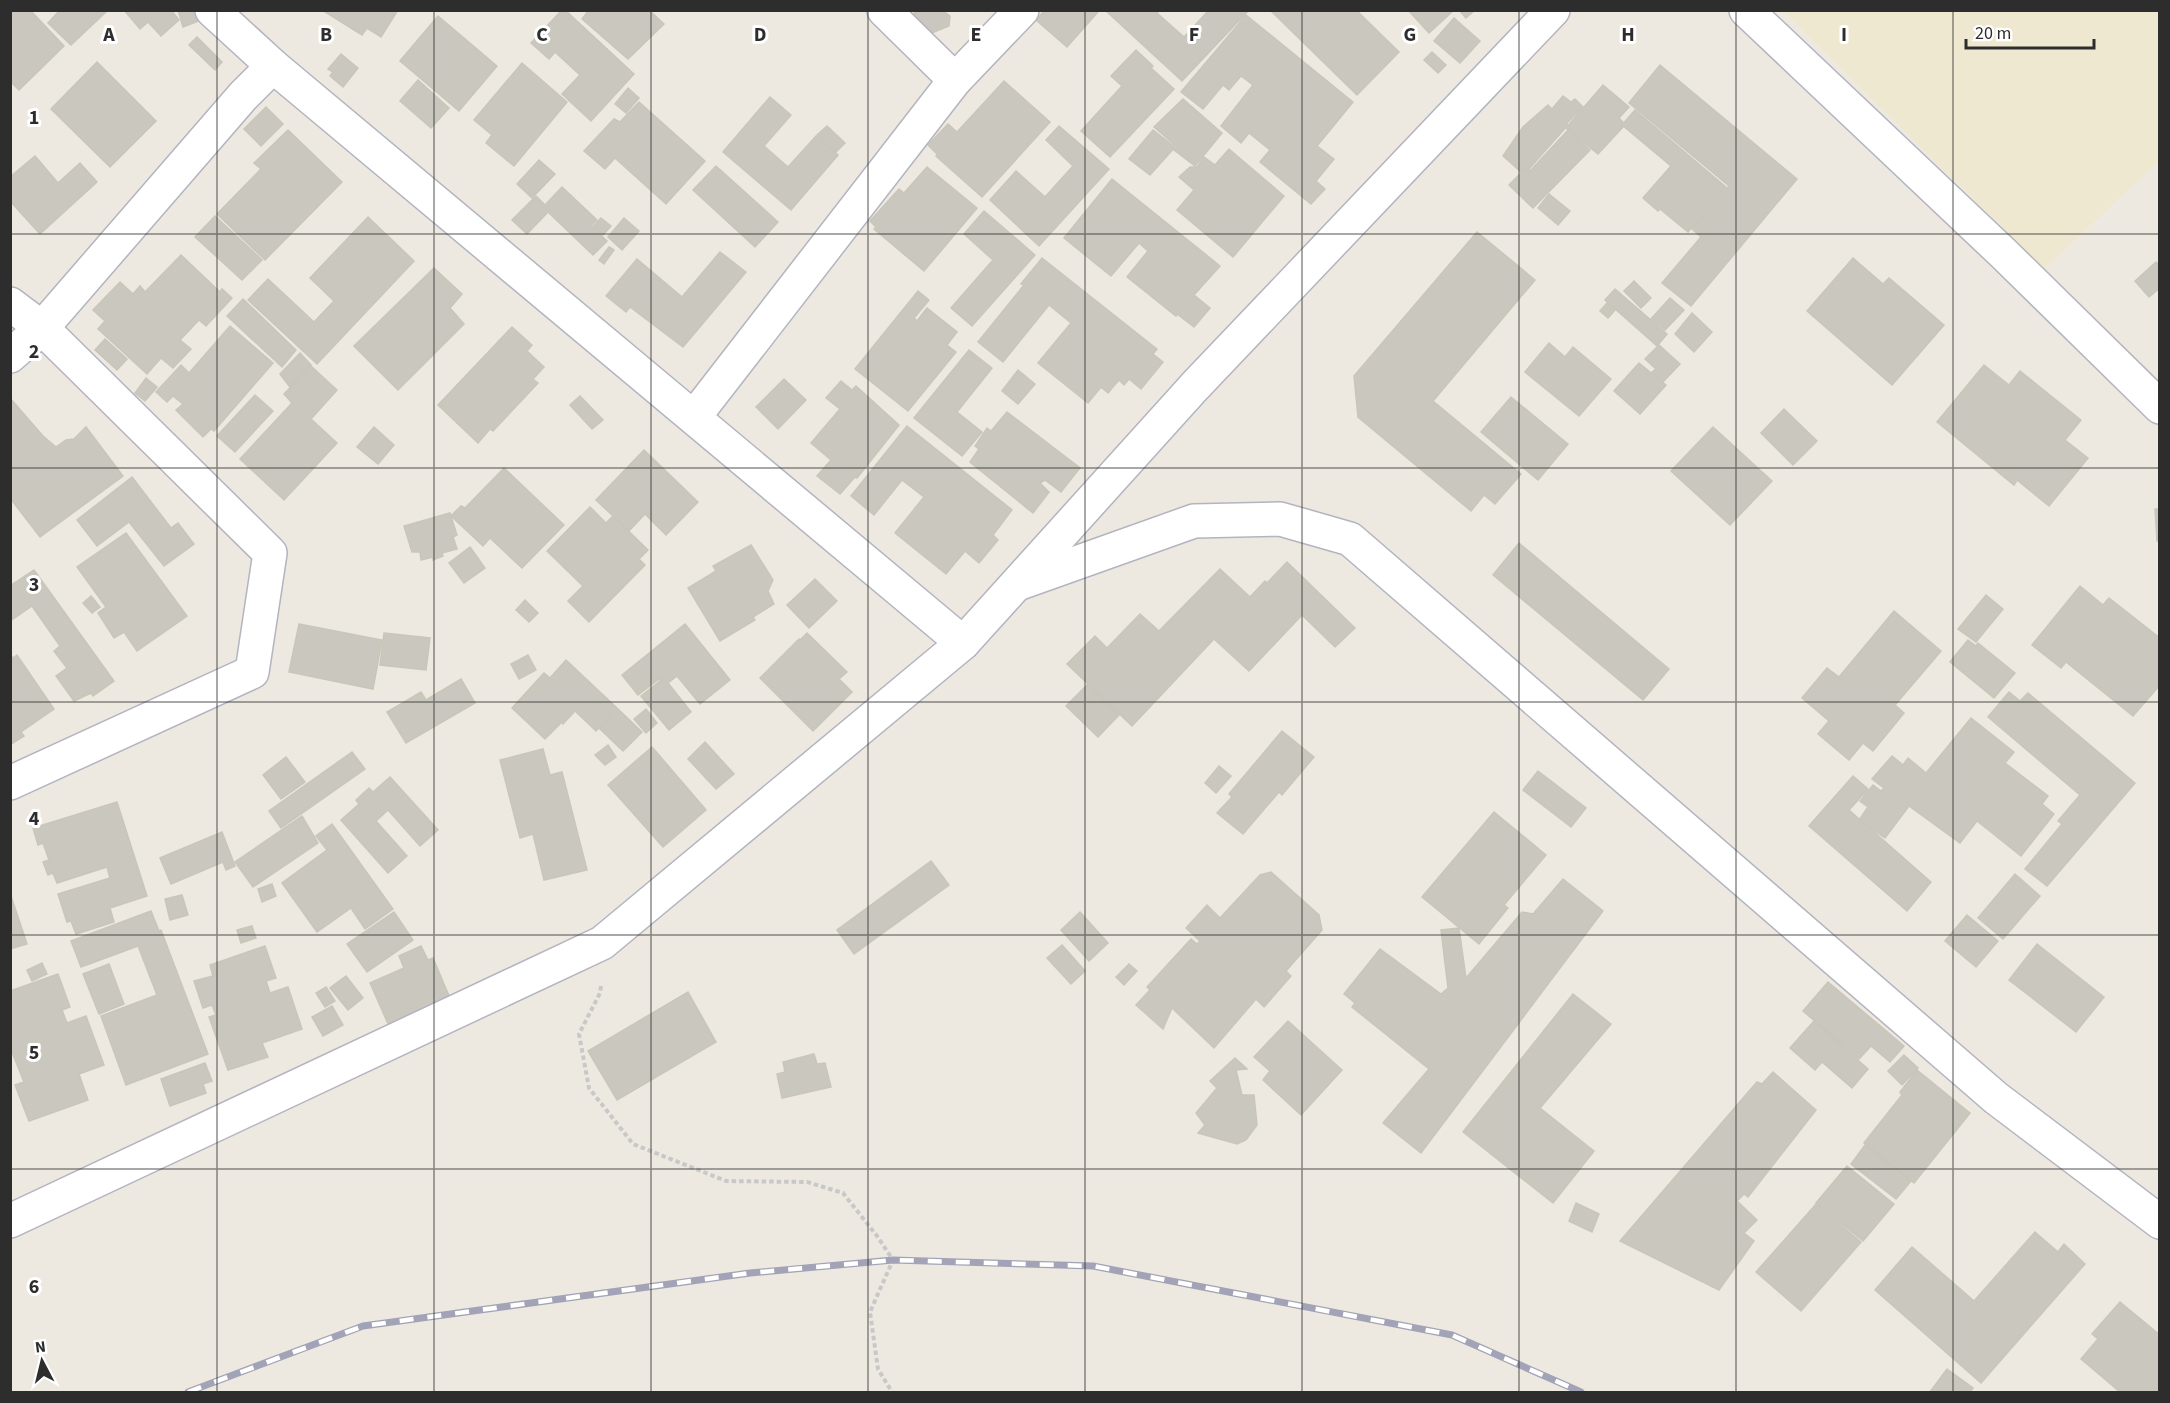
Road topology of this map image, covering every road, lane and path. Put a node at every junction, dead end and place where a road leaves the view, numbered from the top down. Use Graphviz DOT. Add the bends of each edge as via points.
graph roads {
  1 [pos="212,10"];
  2 [pos="884,10"];
  3 [pos="1022,10"];
  4 [pos="1553,10"];
  5 [pos="1746,10"];
  6 [pos="273,66"];
  7 [pos="954,80"];
  8 [pos="10,304"];
  9 [pos="42,328"];
  10 [pos="10,356"];
  11 [pos="2160,407"];
  12 [pos="693,417"];
  13 [pos="1016,585"];
  14 [pos="963,643"];
  15 [pos="10,783"];
  16 [pos="602,943"];
  17 [pos="10,1221"];
  18 [pos="2160,1222"];
  19 [pos="892,1392"];
  1 -- 6 [label="street"];
  2 -- 7 [label="street"];
  3 -- 7 [label="street"];
  4 -- 13 [label="street" via="1195,386"];
  5 -- 11 [label="street"];
  6 -- 9 [label="street"];
  6 -- 12 [label="street"];
  7 -- 12 [label="street"];
  8 -- 9 [label="street"];
  9 -- 10 [label="street"];
  9 -- 15 [label="street" via="270,553 252,672"];
  12 -- 14 [label="street"];
  13 -- 14 [label="street"];
  13 -- 18 [label="street" via="1194,521 1280,519 1350,539 1996,1098"];
  14 -- 16 [label="street"];
  16 -- 17 [label="street"];
  16 -- 19 [label="path" via="604,972 600,993 579,1034 589,1088 633,1144 726,1180 807,1182 843,1193 893,1260 870,1312 878,1369"];
}
